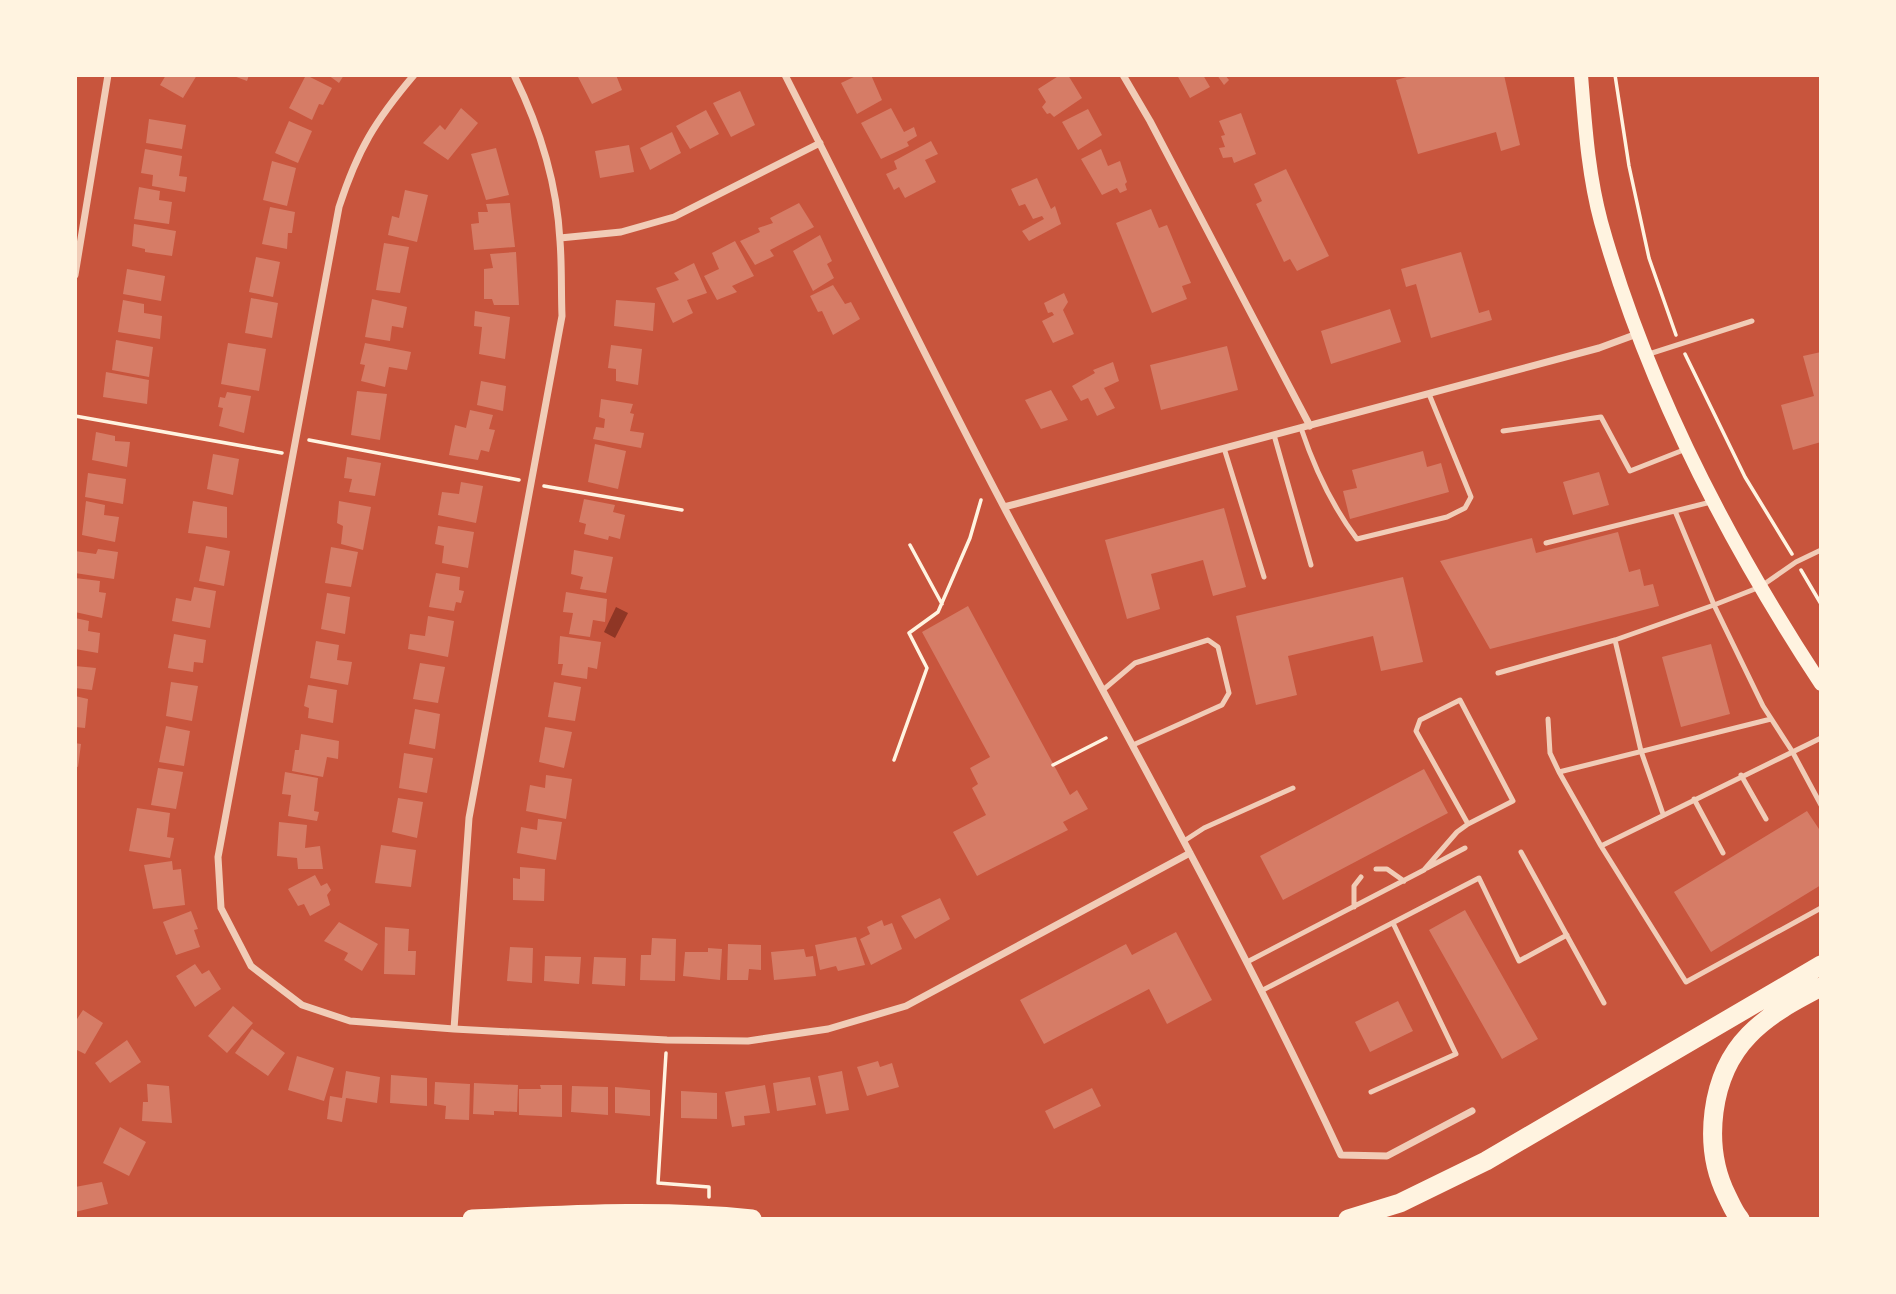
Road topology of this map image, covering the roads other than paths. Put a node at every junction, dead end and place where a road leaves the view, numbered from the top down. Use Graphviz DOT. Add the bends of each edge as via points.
graph roads {
  1 [pos="108,75"];
  2 [pos="414,75"];
  3 [pos="514,75"];
  4 [pos="785,75"];
  5 [pos="1123,75"];
  6 [pos="1581,75"];
  7 [pos="820,143"];
  8 [pos="560,238"];
  9 [pos="75,275"];
  10 [pos="1752,321"];
  11 [pos="1637,334"];
  12 [pos="1647,355"];
  13 [pos="1429,394"];
  14 [pos="1305,427"];
  15 [pos="1503,431"];
  16 [pos="1274,435"];
  17 [pos="1224,448"];
  18 [pos="1689,448"];
  19 [pos="1714,501"];
  20 [pos="1004,507"];
  21 [pos="1675,511"];
  22 [pos="1546,543"];
  23 [pos="1821,550"];
  24 [pos="1311,565"];
  25 [pos="1264,577"];
  26 [pos="1760,587"];
  27 [pos="1714,605"];
  28 [pos="1615,640"];
  29 [pos="1498,673"];
  30 [pos="1821,684"];
  31 [pos="1102,690"];
  32 [pos="1548,719"];
  33 [pos="1771,719"];
  34 [pos="1821,738"];
  35 [pos="1133,745"];
  36 [pos="1642,751"];
  37 [pos="1792,751"];
  38 [pos="1559,772"];
  39 [pos="1741,775"];
  40 [pos="1293,788"];
  41 [pos="1693,799"];
  42 [pos="1821,805"];
  43 [pos="1663,814"];
  44 [pos="1766,819"];
  45 [pos="1468,824"];
  46 [pos="1184,841"];
  47 [pos="1601,846"];
  48 [pos="1465,848"];
  49 [pos="1521,852"];
  50 [pos="1190,853"];
  51 [pos="1723,853"];
  52 [pos="1376,869"];
  53 [pos="1424,870"];
  54 [pos="1361,877"];
  55 [pos="1404,881"];
  56 [pos="1354,907"];
  57 [pos="1821,908"];
  58 [pos="1393,923"];
  59 [pos="1567,935"];
  60 [pos="1247,962"];
  61 [pos="1821,965"];
  62 [pos="1818,990"];
  63 [pos="1261,991"];
  64 [pos="1604,1003"];
  65 [pos="454,1029"];
  66 [pos="1371,1091"];
  67 [pos="1472,1111"];
  68 [pos="472,1219"];
  69 [pos="752,1219"];
  70 [pos="1348,1219"];
  71 [pos="1740,1219"];
  1 -- 9 [label="street"];
  2 -- 65 [label="street" via="369,133 352,166 340,207 218,857 221,908 251,966 302,1005 350,1021"];
  3 -- 8 [label="street" via="531,111 551,178"];
  4 -- 7 [label="street"];
  5 -- 14 [label="street"];
  6 -- 11 [label="main road" via="1600,220"];
  7 -- 8 [label="street" via="674,217 621,232"];
  7 -- 20 [label="street"];
  8 -- 65 [label="street" via="562,316 469,818"];
  10 -- 12 [label="lane"];
  11 -- 12 [label="main road"];
  11 -- 13 [label="street"];
  12 -- 18 [label="main road"];
  13 -- 14 [label="street"];
  13 -- 14 [label="lane" via="1471,497 1465,508 1435,521 1357,539 1319,473"];
  14 -- 16 [label="street"];
  15 -- 18 [label="lane" via="1601,417 1630,471"];
  16 -- 17 [label="street"];
  16 -- 24 [label="lane"];
  17 -- 20 [label="street"];
  17 -- 25 [label="lane"];
  18 -- 19 [label="main road"];
  19 -- 21 [label="lane"];
  19 -- 26 [label="main road"];
  20 -- 31 [label="street"];
  21 -- 22 [label="lane"];
  21 -- 27 [label="lane"];
  23 -- 26 [label="lane"];
  26 -- 27 [label="lane"];
  26 -- 30 [label="main road"];
  27 -- 28 [label="lane"];
  27 -- 33 [label="lane"];
  28 -- 29 [label="lane"];
  28 -- 36 [label="lane"];
  31 -- 35 [label="street"];
  31 -- 35 [label="lane" via="1135,663 1208,640 1218,647 1229,693 1222,705"];
  32 -- 38 [label="lane" via="1550,753"];
  33 -- 36 [label="lane"];
  33 -- 37 [label="lane"];
  34 -- 37 [label="lane"];
  35 -- 46 [label="street"];
  36 -- 38 [label="lane"];
  36 -- 43 [label="lane"];
  37 -- 39 [label="lane"];
  37 -- 42 [label="lane"];
  38 -- 47 [label="lane"];
  39 -- 41 [label="lane"];
  39 -- 44 [label="lane"];
  40 -- 46 [label="lane"];
  41 -- 43 [label="lane"];
  41 -- 51 [label="lane"];
  43 -- 47 [label="lane"];
  45 -- 45 [label="lane" via="1416,731 1420,720 1460,701 1513,802"];
  45 -- 53 [label="lane"];
  46 -- 50 [label="street"];
  47 -- 57 [label="lane" via="1686,982"];
  48 -- 53 [label="lane"];
  49 -- 59 [label="lane"];
  50 -- 60 [label="street"];
  50 -- 65 [label="street" via="906,1006 828,1030 748,1041"];
  52 -- 55 [label="lane" via="1387,869"];
  53 -- 55 [label="lane"];
  54 -- 56 [label="lane" via="1354,886"];
  55 -- 56 [label="lane"];
  56 -- 60 [label="lane"];
  58 -- 59 [label="lane" via="1479,878 1519,961"];
  58 -- 63 [label="lane"];
  58 -- 66 [label="lane" via="1456,1054"];
  59 -- 64 [label="lane"];
  60 -- 63 [label="street"];
  61 -- 70 [label="highway" via="1486,1161 1400,1203"];
  62 -- 71 [label="highway" via="1783,1008 1749,1035 1730,1061 1717,1094 1713,1151 1720,1182"];
  63 -- 67 [label="street" via="1341,1155 1387,1156"];
  68 -- 69 [label="highway" via="610,1214"];
}
